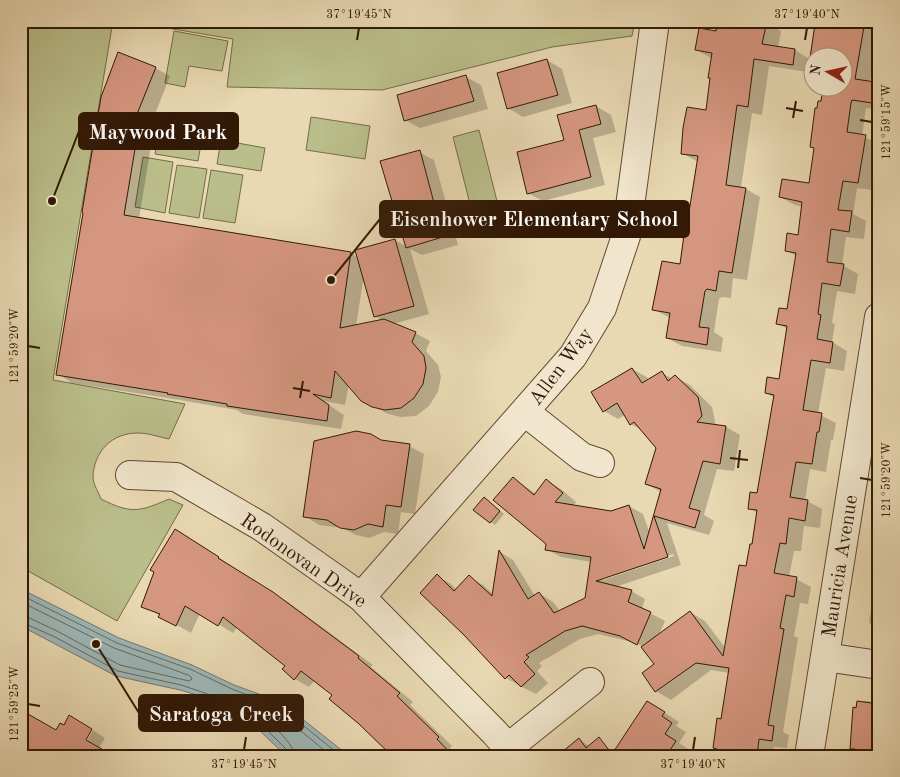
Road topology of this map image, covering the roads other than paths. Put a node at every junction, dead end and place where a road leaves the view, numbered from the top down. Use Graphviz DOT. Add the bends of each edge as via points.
graph roads {
  1 [pos="656,21"];
  2 [pos="879,317"];
  3 [pos="525,412"];
  4 [pos="869,437"];
  5 [pos="600,463"];
  6 [pos="130,475"];
  7 [pos="361,597"];
  8 [pos="825,656"];
  9 [pos="879,665"];
  10 [pos="590,682"];
  11 [pos="512,752"];
  12 [pos="809,756"];
  1 -- 3 [label="street, Allen Way" via="626,236 602,308 573,356"];
  2 -- 4 [label="street, Mauricia Avenue"];
  3 -- 5 [label="street" via="582,457"];
  3 -- 7 [label="street, Allen Way"];
  4 -- 8 [label="street, Mauricia Avenue"];
  6 -- 7 [label="street, Rodonovan Drive" via="176,477 262,527"];
  7 -- 11 [label="street, Rodonovan Drive"];
  8 -- 9 [label="street"];
  8 -- 12 [label="street, Mauricia Avenue"];
  10 -- 11 [label="street"];
}
